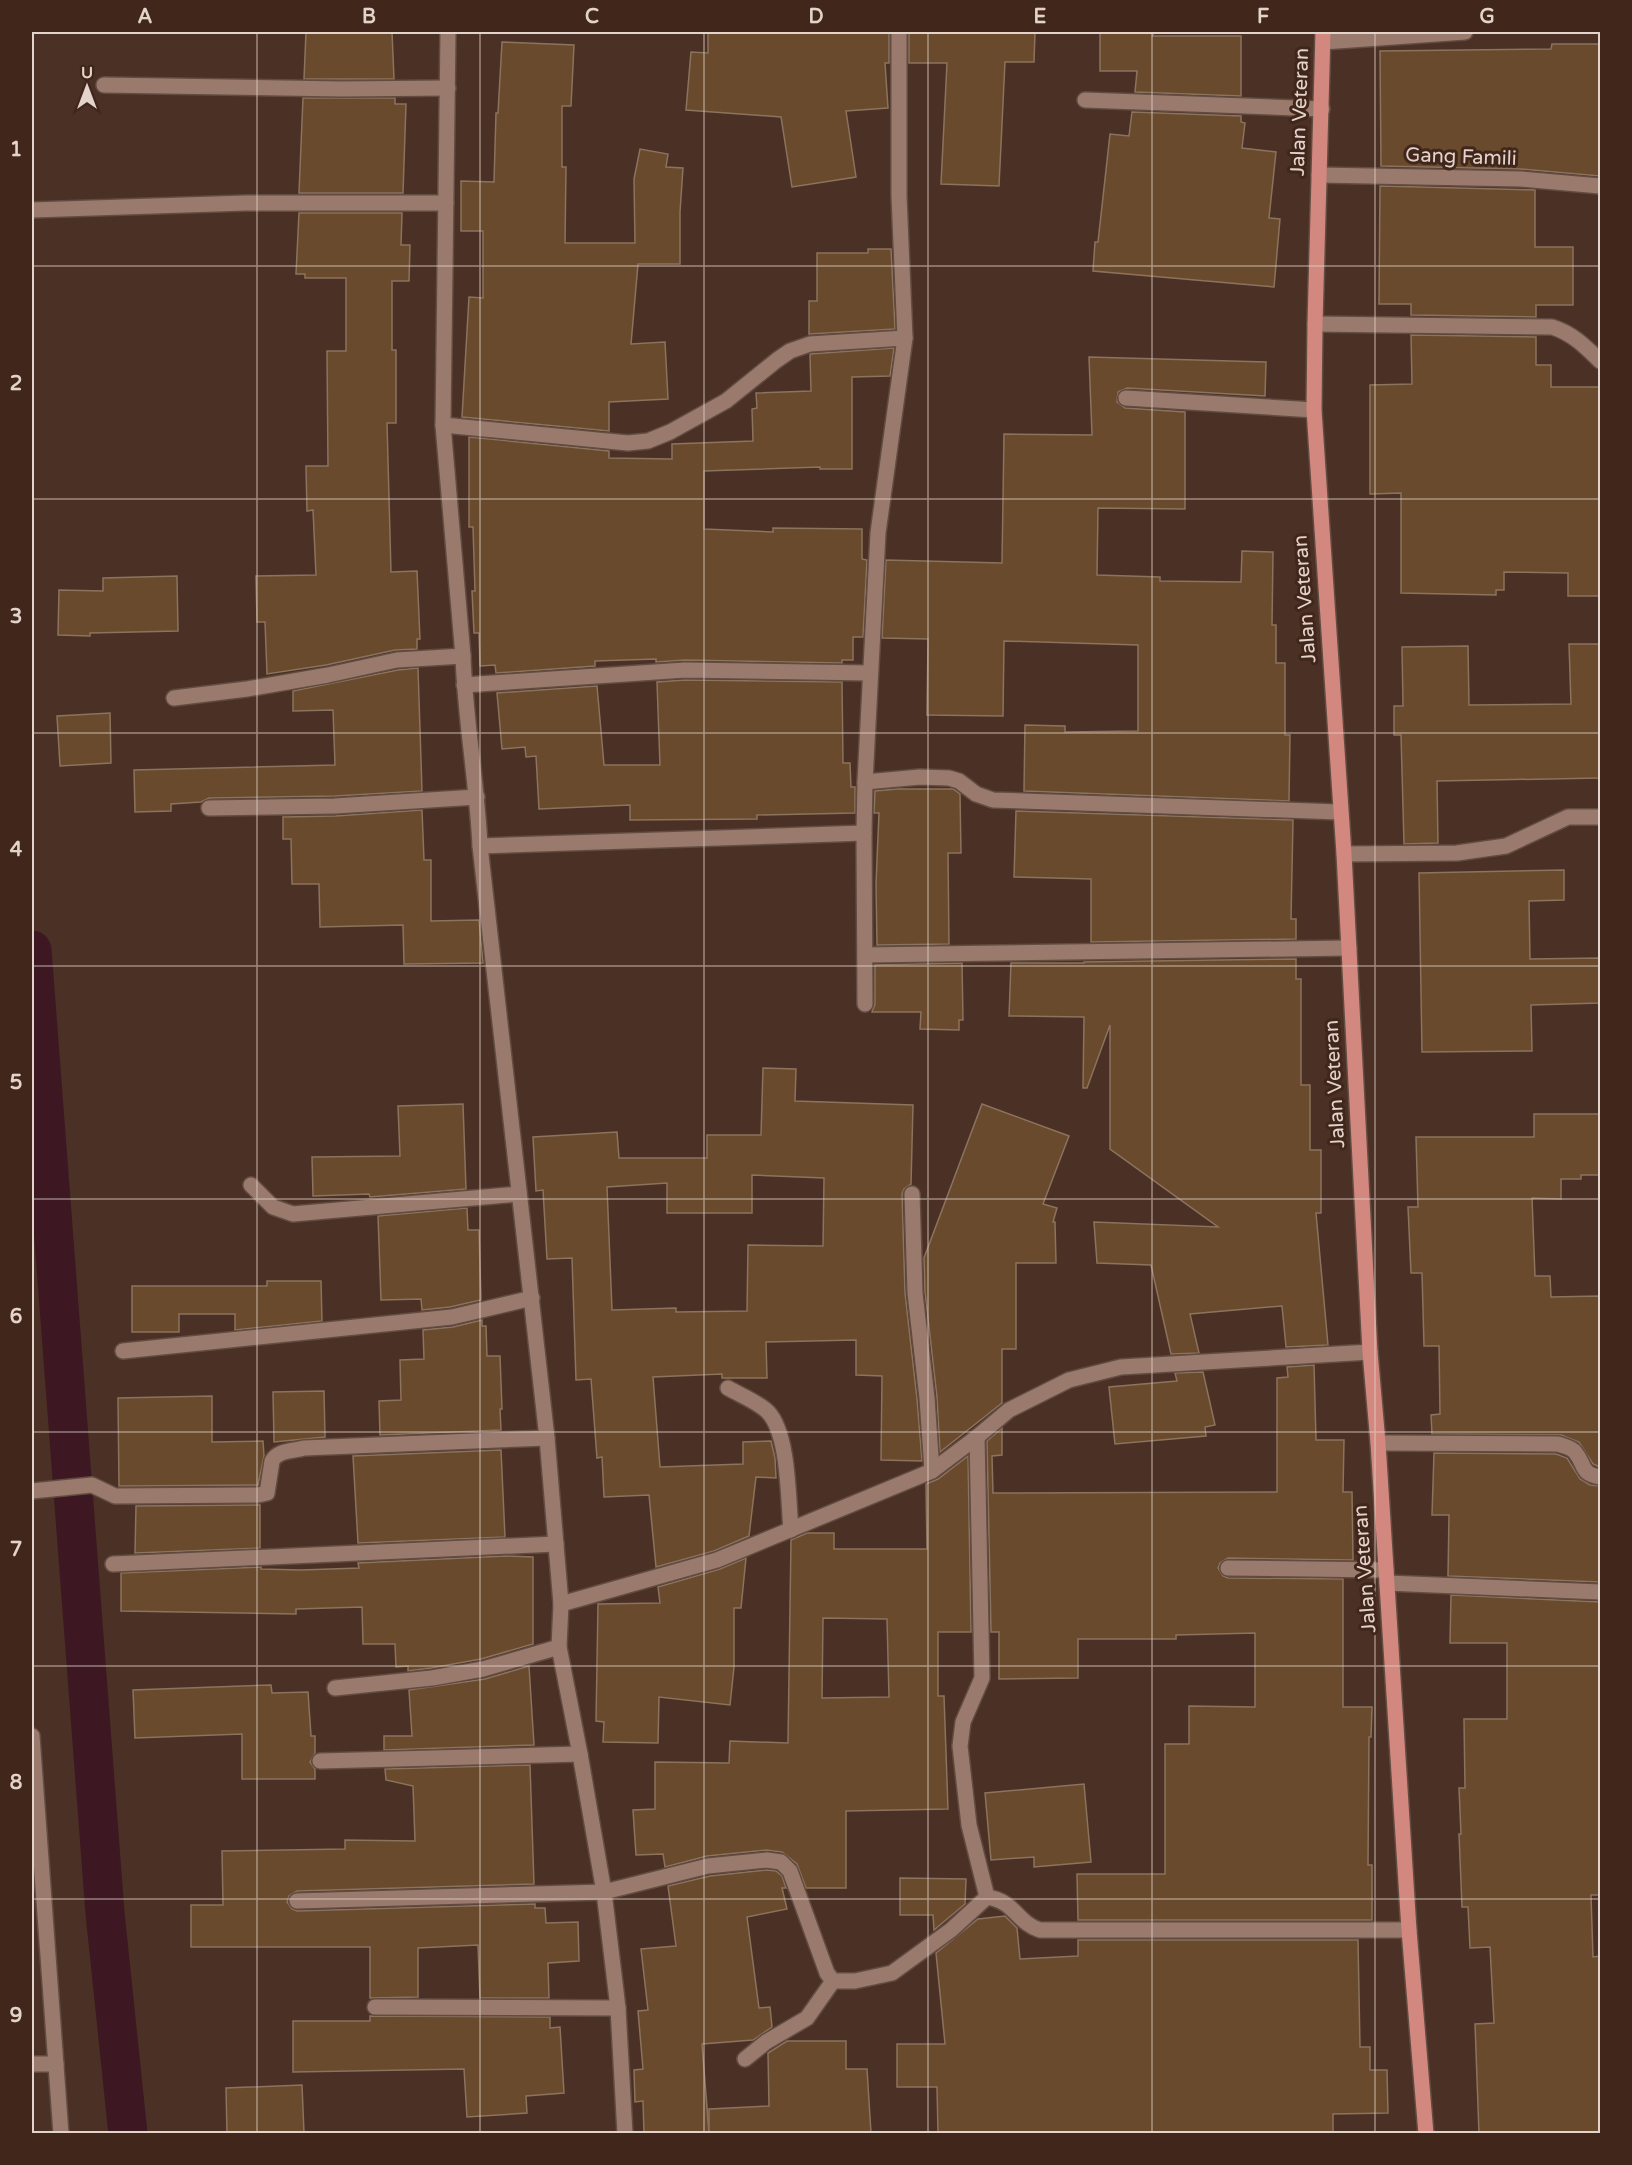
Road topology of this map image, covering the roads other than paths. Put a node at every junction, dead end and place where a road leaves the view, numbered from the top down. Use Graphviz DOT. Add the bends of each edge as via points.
graph roads {
  1 [pos="448,32"];
  2 [pos="899,32"];
  3 [pos="1465,32"];
  4 [pos="1323,37"];
  5 [pos="104,85"];
  6 [pos="448,88"];
  7 [pos="1085,100"];
  8 [pos="1323,109"];
  9 [pos="1319,176"];
  10 [pos="1600,186"];
  11 [pos="446,203"];
  12 [pos="32,210"];
  13 [pos="1315,324"];
  14 [pos="905,338"];
  15 [pos="1600,362"];
  16 [pos="1126,398"];
  17 [pos="1314,410"];
  18 [pos="443,425"];
  19 [pos="463,656"];
  20 [pos="870,673"];
  21 [pos="464,685"];
  22 [pos="174,698"];
  23 [pos="865,782"];
  24 [pos="477,797"];
  25 [pos="209,808"];
  26 [pos="1340,812"];
  27 [pos="1600,817"];
  28 [pos="864,833"];
  29 [pos="480,846"];
  30 [pos="1344,854"];
  31 [pos="1349,948"];
  32 [pos="865,955"];
  33 [pos="865,1004"];
  34 [pos="251,1185"];
  35 [pos="519,1194"];
  36 [pos="912,1194"];
  37 [pos="532,1298"];
  38 [pos="123,1351"];
  39 [pos="1371,1352"];
  40 [pos="728,1388"];
  41 [pos="977,1437"];
  42 [pos="547,1438"];
  43 [pos="1378,1443"];
  44 [pos="932,1471"];
  45 [pos="1600,1477"];
  46 [pos="32,1491"];
  47 [pos="791,1530"];
  48 [pos="556,1544"];
  49 [pos="113,1564"];
  50 [pos="1228,1568"];
  51 [pos="1387,1577"];
  52 [pos="1600,1592"];
  53 [pos="561,1604"];
  54 [pos="559,1647"];
  55 [pos="334,1688"];
  56 [pos="32,1736"];
  57 [pos="580,1755"];
  58 [pos="320,1761"];
  59 [pos="604,1892"];
  60 [pos="987,1897"];
  61 [pos="297,1901"];
  62 [pos="1409,1930"];
  63 [pos="833,1981"];
  64 [pos="375,2007"];
  65 [pos="618,2008"];
  66 [pos="745,2059"];
  67 [pos="32,2064"];
  68 [pos="56,2064"];
  69 [pos="60,2133"];
  70 [pos="625,2133"];
  71 [pos="1426,2133"];
  1 -- 6 [label="street"];
  2 -- 14 [label="street" via="899,196"];
  3 -- 4 [label="street"];
  4 -- 8 [label="main road, Jalan Veteran"];
  5 -- 6 [label="street"];
  6 -- 11 [label="street"];
  7 -- 8 [label="street"];
  8 -- 9 [label="main road, Jalan Veteran"];
  9 -- 10 [label="street, Gang Famili" via="1510,179"];
  9 -- 13 [label="main road, Jalan Veteran"];
  11 -- 12 [label="street" via="246,203"];
  11 -- 18 [label="street"];
  13 -- 15 [label="street" via="1552,327 1577,339"];
  13 -- 17 [label="main road, Jalan Veteran"];
  14 -- 18 [label="street" via="810,344 790,351 726,401 648,441 628,443"];
  14 -- 20 [label="street" via="878,533"];
  16 -- 17 [label="street"];
  17 -- 26 [label="main road, Jalan Veteran"];
  18 -- 19 [label="street"];
  19 -- 21 [label="street"];
  19 -- 22 [label="street" via="397,660 247,689"];
  20 -- 21 [label="street" via="685,670"];
  20 -- 23 [label="street"];
  21 -- 24 [label="street"];
  23 -- 26 [label="street" via="949,778 993,800"];
  23 -- 28 [label="street"];
  24 -- 25 [label="street" via="335,806"];
  24 -- 29 [label="street"];
  26 -- 30 [label="main road, Jalan Veteran"];
  27 -- 30 [label="street" via="1568,817 1506,846 1457,853"];
  28 -- 29 [label="street"];
  28 -- 32 [label="street"];
  29 -- 35 [label="street"];
  30 -- 31 [label="main road, Jalan Veteran"];
  31 -- 32 [label="street"];
  31 -- 39 [label="main road, Jalan Veteran"];
  32 -- 33 [label="street"];
  34 -- 35 [label="street" via="273,1207 293,1214"];
  35 -- 37 [label="street"];
  36 -- 44 [label="street" via="915,1293"];
  37 -- 38 [label="street" via="452,1317"];
  37 -- 42 [label="street"];
  39 -- 41 [label="street" via="1121,1367 1069,1380 1009,1410"];
  39 -- 43 [label="main road, Jalan Veteran"];
  40 -- 47 [label="street" via="767,1411 777,1425"];
  41 -- 44 [label="street"];
  41 -- 60 [label="street" via="982,1678 963,1722 960,1746 969,1825"];
  42 -- 46 [label="street" via="282,1453 272,1461 267,1493 258,1495 115,1496 92,1485"];
  42 -- 48 [label="street"];
  43 -- 45 [label="street" via="1558,1444 1575,1452 1590,1476"];
  43 -- 51 [label="main road, Jalan Veteran"];
  44 -- 47 [label="street"];
  47 -- 53 [label="street" via="717,1560"];
  48 -- 49 [label="street"];
  48 -- 53 [label="street"];
  50 -- 51 [label="street"];
  51 -- 52 [label="street"];
  51 -- 62 [label="main road, Jalan Veteran"];
  53 -- 54 [label="street"];
  54 -- 55 [label="street" via="483,1669"];
  54 -- 57 [label="street"];
  56 -- 68 [label="street"];
  57 -- 58 [label="street"];
  57 -- 59 [label="street"];
  59 -- 61 [label="street"];
  59 -- 63 [label="street" via="708,1866 781,1862 790,1871 822,1965"];
  59 -- 65 [label="street"];
  60 -- 62 [label="street" via="1008,1904 1030,1927 1040,1930"];
  60 -- 63 [label="street" via="951,1930 892,1973"];
  62 -- 71 [label="main road, Jalan Veteran"];
  63 -- 66 [label="street" via="807,2018"];
  64 -- 65 [label="street"];
  65 -- 70 [label="street"];
  67 -- 68 [label="street"];
  68 -- 69 [label="street"];
}
